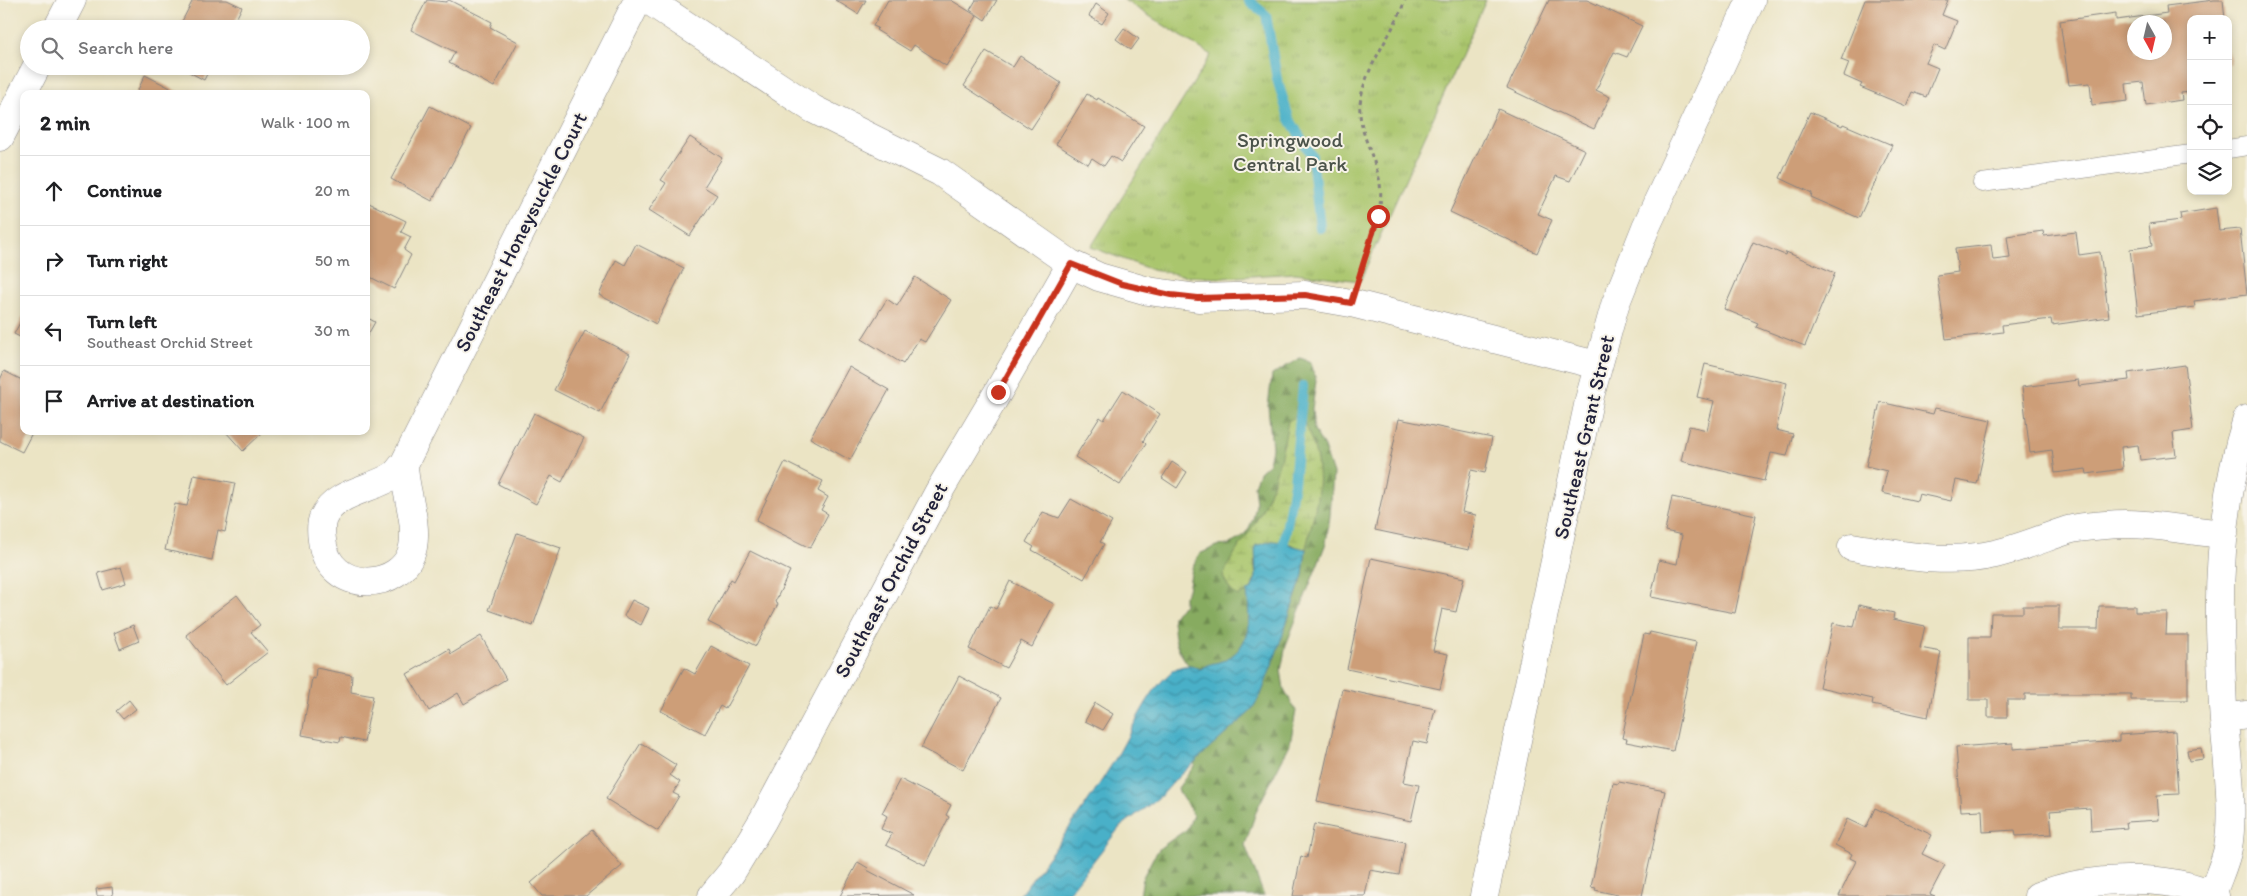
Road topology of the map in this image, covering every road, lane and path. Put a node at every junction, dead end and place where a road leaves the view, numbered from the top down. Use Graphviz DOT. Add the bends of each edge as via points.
graph roads {
  1 [pos="72,0"];
  2 [pos="638,0"];
  3 [pos="648,0"];
  4 [pos="1405,0"];
  5 [pos="1751,0"];
  6 [pos="62,20"];
  7 [pos="32,75"];
  8 [pos="24,90"];
  9 [pos="20,99"];
  10 [pos="0,137"];
  11 [pos="2247,146"];
  12 [pos="2232,148"];
  13 [pos="2187,155"];
  14 [pos="1982,184"];
  15 [pos="1071,264"];
  16 [pos="1351,303"];
  17 [pos="1597,365"];
  18 [pos="2247,419"];
  19 [pos="404,464"];
  20 [pos="2224,534"];
  21 [pos="1852,547"];
  22 [pos="2235,716"];
  23 [pos="2214,895"];
  24 [pos="712,896"];
  25 [pos="1484,896"];
  26 [pos="2038,896"];
  1 -- 6 [label="street"];
  2 -- 19 [label="street, Southeast Honeysuckle Court"];
  3 -- 15 [label="street" via="813,109 940,172"];
  4 -- 16 [label="path" via="1369,74 1360,104 1364,133 1381,194 1373,236"];
  5 -- 17 [label="street, Southeast Grant Street" via="1646,227 1615,305"];
  7 -- 8 [label="street"];
  9 -- 10 [label="street"];
  11 -- 12 [label="lane"];
  13 -- 14 [label="lane"];
  15 -- 16 [label="street" via="1122,284 1171,295 1198,298 1305,295"];
  15 -- 24 [label="street, Southeast Orchid Street" via="938,493 763,820 731,873"];
  16 -- 17 [label="street"];
  17 -- 25 [label="street, Southeast Grant Street"];
  18 -- 20 [label="street" via="2239,444"];
  20 -- 21 [label="street" via="2146,525 2108,525 2070,530 1994,554 1955,559 1922,559"];
  20 -- 22 [label="street" via="2220,577 2220,652"];
  22 -- 23 [label="street" via="2228,848"];
  23 -- 26 [label="street" via="2180,883 2143,879 2052,890"];
}
